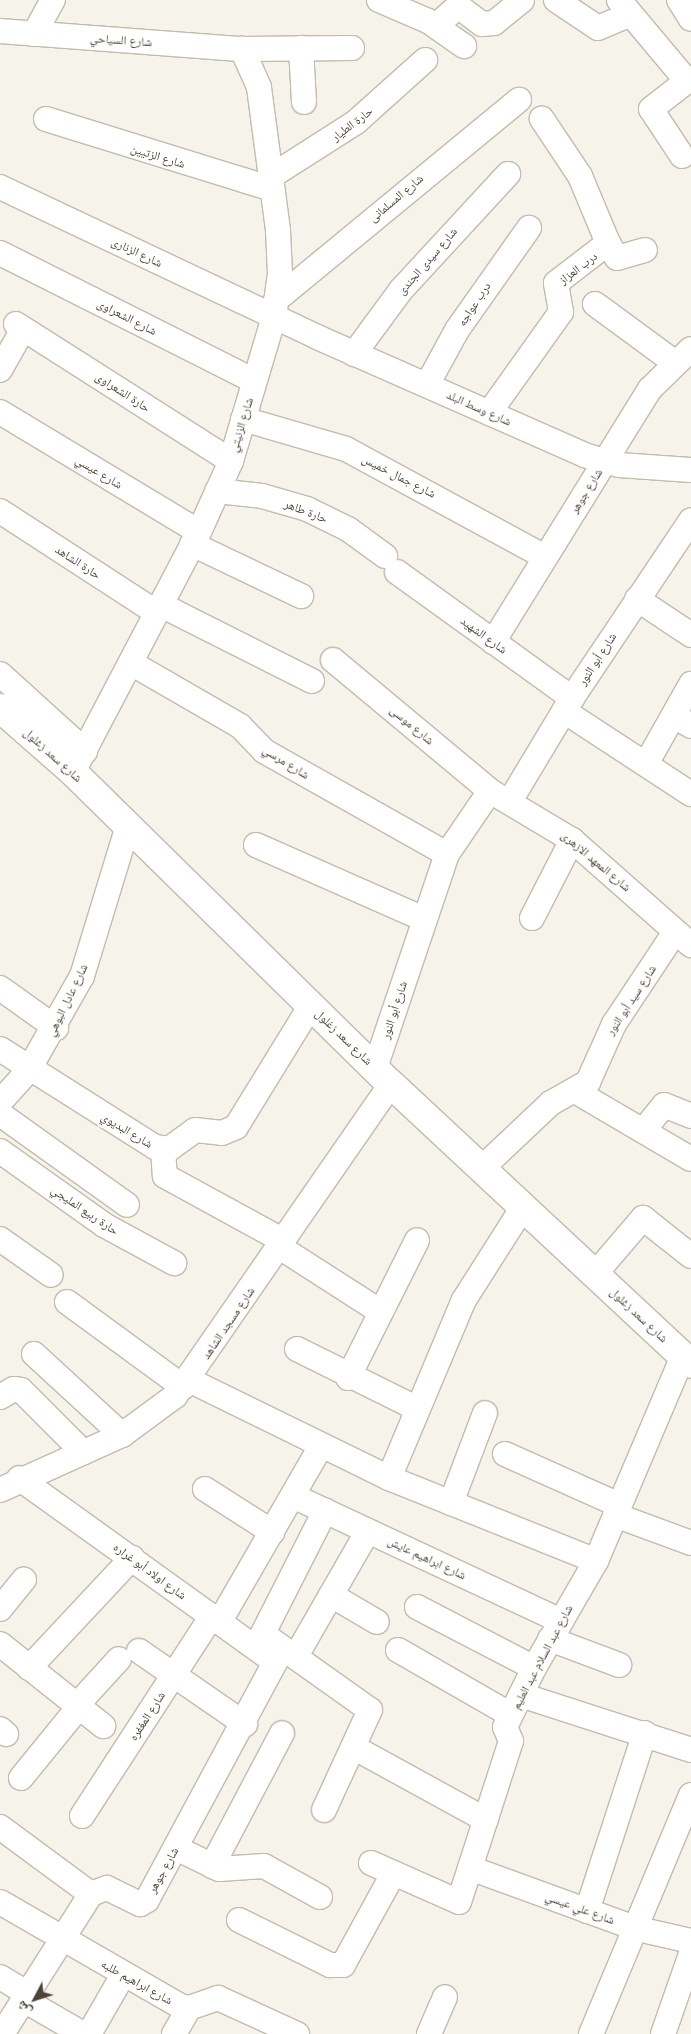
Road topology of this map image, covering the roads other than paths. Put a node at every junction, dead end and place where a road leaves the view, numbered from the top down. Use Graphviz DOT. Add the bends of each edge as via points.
graph roads {
  1 [pos="53,0"];
  2 [pos="379,0"];
  3 [pos="522,0"];
  4 [pos="556,0"];
  5 [pos="679,0"];
  6 [pos="624,7"];
  7 [pos="691,19"];
  8 [pos="436,26"];
  9 [pos="0,31"];
  10 [pos="34,34"];
  11 [pos="464,46"];
  12 [pos="301,48"];
  13 [pos="352,48"];
  14 [pos="242,49"];
  15 [pos="425,60"];
  16 [pos="689,80"];
  17 [pos="519,100"];
  18 [pos="304,102"];
  19 [pos="46,119"];
  20 [pos="542,119"];
  21 [pos="682,156"];
  22 [pos="508,174"];
  23 [pos="271,183"];
  24 [pos="0,187"];
  25 [pos="529,228"];
  26 [pos="608,243"];
  27 [pos="645,250"];
  28 [pos="0,253"];
  29 [pos="595,304"];
  30 [pos="275,308"];
  31 [pos="354,354"];
  32 [pos="682,356"];
  33 [pos="0,370"];
  34 [pos="254,381"];
  35 [pos="427,385"];
  36 [pos="0,412"];
  37 [pos="489,412"];
  38 [pos="243,419"];
  39 [pos="230,461"];
  40 [pos="604,462"];
  41 [pos="691,470"];
  42 [pos="217,491"];
  43 [pos="0,511"];
  44 [pos="691,520"];
  45 [pos="195,538"];
  46 [pos="545,557"];
  47 [pos="391,564"];
  48 [pos="301,596"];
  49 [pos="637,599"];
  50 [pos="159,609"];
  51 [pos="691,635"];
  52 [pos="493,642"];
  53 [pos="333,660"];
  54 [pos="131,663"];
  55 [pos="0,674"];
  56 [pos="312,680"];
  57 [pos="691,684"];
  58 [pos="568,704"];
  59 [pos="0,708"];
  60 [pos="682,721"];
  61 [pos="79,761"];
  62 [pos="646,764"];
  63 [pos="691,794"];
  64 [pos="500,796"];
  65 [pos="128,826"];
  66 [pos="572,840"];
  67 [pos="256,845"];
  68 [pos="447,854"];
  69 [pos="424,918"];
  70 [pos="532,918"];
  71 [pos="683,938"];
  72 [pos="0,988"];
  73 [pos="311,1005"];
  74 [pos="56,1028"];
  75 [pos="0,1049"];
  76 [pos="28,1071"];
  77 [pos="383,1076"];
  78 [pos="575,1091"];
  79 [pos="0,1102"];
  80 [pos="0,1114"];
  81 [pos="691,1116"];
  82 [pos="643,1131"];
  83 [pos="163,1150"];
  84 [pos="0,1151"];
  85 [pos="691,1159"];
  86 [pos="482,1168"];
  87 [pos="128,1205"];
  88 [pos="523,1207"];
  89 [pos="0,1239"];
  90 [pos="417,1240"];
  91 [pos="280,1243"];
  92 [pos="691,1256"];
  93 [pos="174,1262"];
  94 [pos="595,1274"];
  95 [pos="51,1275"];
  96 [pos="67,1302"];
  97 [pos="380,1312"];
  98 [pos="297,1349"];
  99 [pos="34,1354"];
  100 [pos="687,1360"];
  101 [pos="348,1378"];
  102 [pos="186,1384"];
  103 [pos="0,1397"];
  104 [pos="418,1409"];
  105 [pos="485,1413"];
  106 [pos="122,1434"];
  107 [pos="321,1446"];
  108 [pos="83,1452"];
  109 [pos="505,1454"];
  110 [pos="390,1478"];
  111 [pos="10,1484"];
  112 [pos="205,1489"];
  113 [pos="293,1496"];
  114 [pos="452,1503"];
  115 [pos="325,1510"];
  116 [pos="617,1510"];
  117 [pos="368,1531"];
  118 [pos="272,1532"];
  119 [pos="691,1543"];
  120 [pos="132,1558"];
  121 [pos="596,1560"];
  122 [pos="24,1579"];
  123 [pos="331,1595"];
  124 [pos="417,1607"];
  125 [pos="0,1609"];
  126 [pos="216,1618"];
  127 [pos="377,1622"];
  128 [pos="556,1630"];
  129 [pos="260,1640"];
  130 [pos="0,1644"];
  131 [pos="398,1650"];
  132 [pos="296,1656"];
  133 [pos="619,1665"];
  134 [pos="274,1667"];
  135 [pos="29,1668"];
  136 [pos="534,1668"];
  137 [pos="174,1675"];
  138 [pos="516,1705"];
  139 [pos="78,1706"];
  140 [pos="245,1724"];
  141 [pos="103,1726"];
  142 [pos="282,1733"];
  143 [pos="645,1733"];
  144 [pos="355,1748"];
  145 [pos="691,1750"];
  146 [pos="20,1778"];
  147 [pos="691,1794"];
  148 [pos="324,1810"];
  149 [pos="82,1816"];
  150 [pos="486,1820"];
  151 [pos="0,1827"];
  152 [pos="176,1848"];
  153 [pos="371,1863"];
  154 [pos="212,1866"];
  155 [pos="470,1868"];
  156 [pos="393,1874"];
  157 [pos="92,1894"];
  158 [pos="320,1897"];
  159 [pos="0,1902"];
  160 [pos="587,1911"];
  161 [pos="239,1920"];
  162 [pos="638,1929"];
  163 [pos="61,1941"];
  164 [pos="691,1941"];
  165 [pos="691,1954"];
  166 [pos="123,1975"];
  167 [pos="0,1977"];
  168 [pos="26,1997"];
  169 [pos="446,1997"];
  170 [pos="182,2026"];
  171 [pos="2,2034"];
  172 [pos="83,2034"];
  173 [pos="89,2034"];
  174 [pos="297,2034"];
  175 [pos="429,2034"];
  176 [pos="591,2034"];
  177 [pos="663,2034"];
  1 -- 10 [label="street"];
  2 -- 8 [label="street"];
  3 -- 8 [label="street" via="494,23 482,24 458,6"];
  4 -- 6 [label="street" via="598,28"];
  5 -- 7 [label="street"];
  6 -- 16 [label="street"];
  8 -- 11 [label="street"];
  9 -- 10 [label="street, شارع السياحي"];
  10 -- 14 [label="street, شارع السياحي"];
  12 -- 13 [label="street, شارع السياحي"];
  12 -- 14 [label="street, شارع السياحي"];
  12 -- 18 [label="street"];
  14 -- 23 [label="street, شارع الزنيتي" via="259,87"];
  15 -- 23 [label="street, حارة الطيار" via="356,122"];
  16 -- 21 [label="street" via="651,109"];
  17 -- 30 [label="street, شارع المسلمانى"];
  19 -- 23 [label="street, شارع الزتيين"];
  20 -- 26 [label="street, درب العزاز" via="580,176"];
  22 -- 31 [label="street, شارع سيدى الجندى" via="401,290"];
  23 -- 30 [label="street, شارع الزنيتي" via="280,273"];
  24 -- 30 [label="street, شارع الزنارى"];
  25 -- 35 [label="street, درب عواجه" via="462,323"];
  26 -- 27 [label="street" via="617,258"];
  26 -- 37 [label="street, درب العزاز" via="556,283 561,312"];
  28 -- 34 [label="street, شارع الشعراوى"];
  29 -- 32 [label="street"];
  30 -- 31 [label="street, شارع وسط البلد"];
  30 -- 34 [label="street, شارع الزنيتي"];
  31 -- 35 [label="street, شارع وسط البلد"];
  32 -- 40 [label="street, شارع جوهر" via="650,389"];
  33 -- 39 [label="street, حارة الشعراوى" via="20,326"];
  34 -- 38 [label="street, شارع الزنيتي"];
  35 -- 37 [label="street, شارع وسط البلد"];
  36 -- 45 [label="street, شارع عيسي"];
  37 -- 40 [label="street, شارع وسط البلد"];
  38 -- 39 [label="street, شارع الزنيتي"];
  38 -- 46 [label="street, شارع جمال خميس" via="346,449"];
  39 -- 42 [label="street, شارع الزنيتي"];
  40 -- 41 [label="street, شارع وسط البلد"];
  40 -- 46 [label="street, شارع جوهر"];
  42 -- 45 [label="street, شارع الزنيتي"];
  42 -- 47 [label="street, حارة طاهر" via="262,496 307,509 348,529"];
  43 -- 50 [label="street, حارة الشاهد"];
  44 -- 49 [label="street, شارع أبو النور"];
  45 -- 48 [label="street, شارع عيسي"];
  45 -- 50 [label="street, شارع الزنيتي"];
  46 -- 52 [label="street, شارع جوهر"];
  47 -- 52 [label="street, شارع الشهيد"];
  49 -- 51 [label="street"];
  49 -- 58 [label="street, شارع أبو النور"];
  50 -- 54 [label="street, شارع الزنيتي"];
  50 -- 56 [label="street, حارة الشاهد"];
  52 -- 58 [label="street, شارع الشهيد"];
  53 -- 64 [label="street, شارع موسى"];
  54 -- 61 [label="street, شارع الزنيتي"];
  54 -- 68 [label="street, شارع مرسي" via="240,726 264,751"];
  55 -- 61 [label="street, شارع سعد زغلول"];
  57 -- 60 [label="street"];
  58 -- 62 [label="street"];
  58 -- 64 [label="street, شارع أبو النور"];
  59 -- 61 [label="street, شارع سعد زغلول"];
  60 -- 62 [label="street"];
  61 -- 65 [label="street, شارع سعد زغلول"];
  62 -- 63 [label="street"];
  64 -- 66 [label="street, شارع المعهد الازهرى"];
  64 -- 68 [label="street, شارع أبو النور"];
  65 -- 73 [label="street, شارع سعد زغلول"];
  65 -- 74 [label="street, شارع عادل البوهي" via="82,976"];
  66 -- 70 [label="street"];
  66 -- 71 [label="street, شارع المعهد الازهرى"];
  67 -- 69 [label="street"];
  68 -- 69 [label="street, شارع أبو النور"];
  69 -- 77 [label="street, شارع أبو النور"];
  71 -- 78 [label="street, شارع سيد أبو النور" via="614,1024 593,1074"];
  72 -- 74 [label="street"];
  73 -- 77 [label="street, شارع سعد زغلول"];
  73 -- 83 [label="street, شارع البديوي" via="236,1127 222,1133 195,1130"];
  74 -- 76 [label="street, شارع عادل البوهي"];
  75 -- 76 [label="street, شارع البديوي"];
  76 -- 79 [label="street, شارع عادل البوهي"];
  76 -- 83 [label="street, شارع البديوي"];
  77 -- 86 [label="street, شارع سعد زغلول"];
  77 -- 91 [label="street, شارع مسجد الشاهد"];
  78 -- 82 [label="street"];
  78 -- 86 [label="street, شارع سيد أبو النور" via="551,1103"];
  80 -- 87 [label="street"];
  81 -- 82 [label="street" via="664,1105"];
  82 -- 85 [label="street"];
  83 -- 91 [label="street" via="165,1176"];
  84 -- 93 [label="street, حارة ربيع المليجي" via="104,1225"];
  86 -- 88 [label="street, شارع سعد زغلول"];
  88 -- 94 [label="street, شارع سعد زغلول"];
  88 -- 104 [label="street" via="464,1300"];
  89 -- 95 [label="street"];
  90 -- 97 [label="street"];
  91 -- 97 [label="street"];
  91 -- 102 [label="street, شارع مسجد الشاهد"];
  92 -- 94 [label="street" via="644,1218"];
  94 -- 100 [label="street, شارع سعد زغلول"];
  96 -- 102 [label="street"];
  97 -- 101 [label="street"];
  98 -- 101 [label="street"];
  99 -- 106 [label="street"];
  100 -- 116 [label="street, شارع عبد السلام عبد العليم"];
  101 -- 104 [label="street"];
  102 -- 106 [label="street, شارع مسجد الشاهد"];
  102 -- 107 [label="street"];
  103 -- 108 [label="street" via="14,1389 21,1390"];
  104 -- 110 [label="street"];
  105 -- 114 [label="street"];
  106 -- 108 [label="street, شارع مسجد الشاهد"];
  107 -- 110 [label="street"];
  107 -- 113 [label="street, شارع المغفره"];
  108 -- 111 [label="street, شارع مسجد الشاهد"];
  109 -- 116 [label="street"];
  110 -- 114 [label="street"];
  111 -- 120 [label="street, شارع اولاد أبو غراره"];
  112 -- 118 [label="street"];
  113 -- 115 [label="street, شارع ابراهيم عايش"];
  113 -- 118 [label="street, شارع المغفره"];
  114 -- 121 [label="street"];
  115 -- 117 [label="street, شارع ابراهيم عايش"];
  115 -- 129 [label="street"];
  116 -- 119 [label="street"];
  116 -- 121 [label="street, شارع عبد السلام عبد العليم"];
  117 -- 123 [label="street"];
  117 -- 128 [label="street, شارع ابراهيم عايش"];
  118 -- 126 [label="street, شارع المغفره"];
  120 -- 126 [label="street, شارع اولاد أبو غراره"];
  120 -- 135 [label="street"];
  121 -- 128 [label="street, شارع عبد السلام عبد العليم"];
  122 -- 125 [label="street"];
  123 -- 127 [label="street"];
  123 -- 132 [label="street"];
  124 -- 136 [label="street"];
  126 -- 129 [label="street, شارع اولاد أبو غراره"];
  126 -- 137 [label="street, شارع المغفره"];
  128 -- 133 [label="street, شارع ابراهيم عايش"];
  128 -- 136 [label="street, شارع عبد السلام عبد العليم"];
  129 -- 132 [label="street"];
  129 -- 134 [label="street, شارع اولاد أبو غراره" via="275,1662"];
  130 -- 135 [label="street"];
  131 -- 138 [label="street"];
  132 -- 144 [label="street" via="370,1710"];
  134 -- 140 [label="street, شارع جوهر"];
  135 -- 139 [label="street"];
  136 -- 138 [label="street, شارع عبد السلام عبد العليم"];
  137 -- 139 [label="street" via="129,1655"];
  137 -- 140 [label="street"];
  137 -- 149 [label="street, شارع المغفره"];
  138 -- 143 [label="street"];
  138 -- 150 [label="street, شارع عبد السلام عبد العليم" via="505,1727 511,1741"];
  139 -- 141 [label="street"];
  139 -- 146 [label="street"];
  140 -- 152 [label="street, شارع جوهر"];
  142 -- 154 [label="street"];
  143 -- 145 [label="street"];
  143 -- 160 [label="street"];
  144 -- 148 [label="street"];
  144 -- 150 [label="street"];
  147 -- 162 [label="street"];
  150 -- 155 [label="street, شارع عبد السلام عبد العليم"];
  151 -- 157 [label="street"];
  152 -- 154 [label="street"];
  152 -- 157 [label="street, شارع جوهر" via="145,1902 107,1888"];
  153 -- 156 [label="street, شارع عبد السلام عبد العليم"];
  154 -- 158 [label="street" via="228,1870 264,1866"];
  155 -- 156 [label="street, شارع عبد السلام عبد العليم" via="456,1903"];
  155 -- 160 [label="street, شارع علي عيسي"];
  156 -- 161 [label="street" via="343,1965 330,1965"];
  157 -- 163 [label="street"];
  159 -- 163 [label="street, شارع ابراهيم طلبه"];
  160 -- 162 [label="street, شارع علي عيسي"];
  162 -- 164 [label="street, شارع علي عيسي"];
  162 -- 176 [label="street"];
  163 -- 166 [label="street, شارع ابراهيم طلبه"];
  163 -- 168 [label="street"];
  165 -- 177 [label="street"];
  166 -- 170 [label="street, شارع ابراهيم طلبه"];
  166 -- 173 [label="street"];
  167 -- 168 [label="street"];
  168 -- 171 [label="street"];
  168 -- 172 [label="street"];
  169 -- 175 [label="street"];
  170 -- 174 [label="street, شارع ابراهيم طلبه" via="218,1998"];
}
